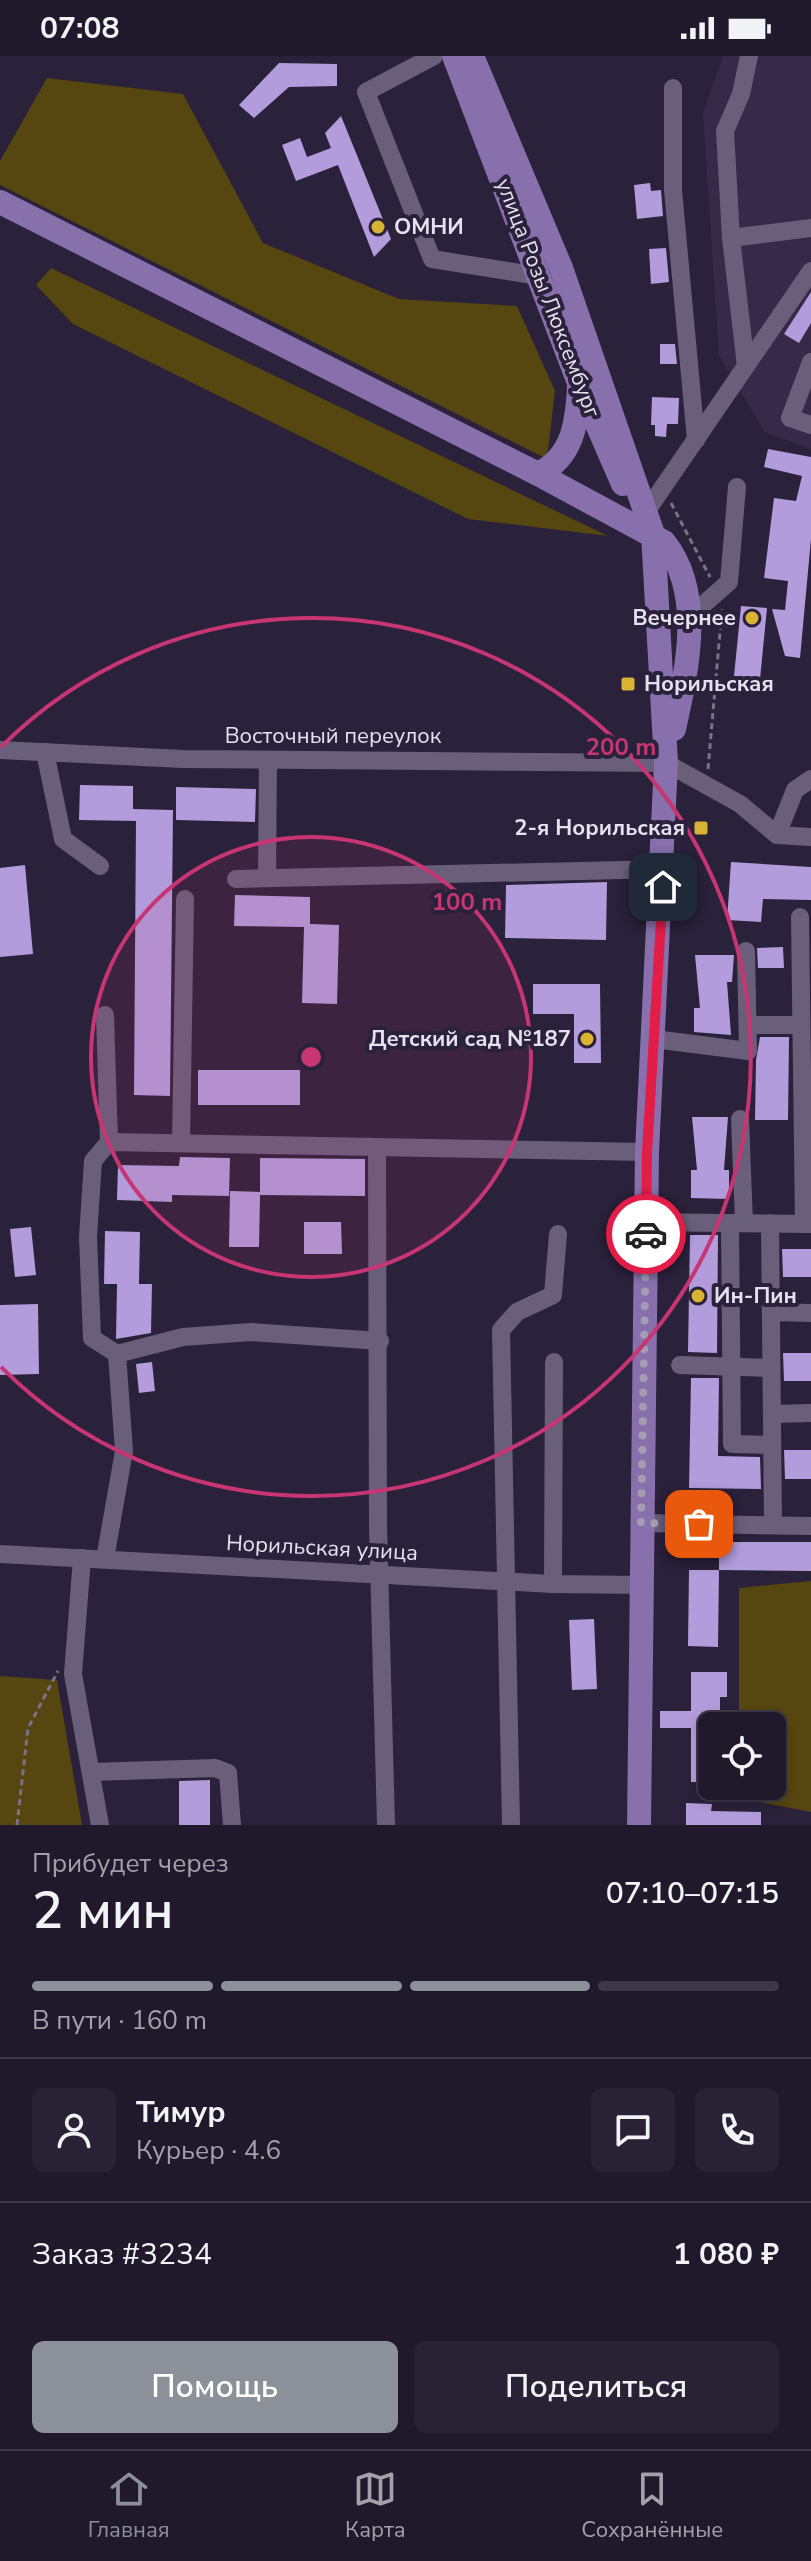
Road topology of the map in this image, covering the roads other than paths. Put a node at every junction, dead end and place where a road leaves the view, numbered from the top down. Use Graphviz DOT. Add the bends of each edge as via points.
graph roads {
  1 [pos="434,56"];
  2 [pos="454,56"];
  3 [pos="472,56"];
  4 [pos="749,56"];
  5 [pos="673,88"];
  6 [pos="0,202"];
  7 [pos="811,228"];
  8 [pos="731,238"];
  9 [pos="550,272"];
  10 [pos="809,281"];
  11 [pos="811,362"];
  12 [pos="746,366"];
  13 [pos="579,383"];
  14 [pos="811,425"];
  15 [pos="696,440"];
  16 [pos="538,474"];
  17 [pos="737,487"];
  18 [pos="650,523"];
  19 [pos="688,618"];
  20 [pos="0,750"];
  21 [pos="45,752"];
  22 [pos="268,760"];
  23 [pos="666,763"];
  24 [pos="811,779"];
  25 [pos="777,835"];
  26 [pos="811,837"];
  27 [pos="100,866"];
  28 [pos="664,869"];
  29 [pos="267,877"];
  30 [pos="236,879"];
  31 [pos="185,899"];
  32 [pos="800,917"];
  33 [pos="746,951"];
  34 [pos="105,1015"];
  35 [pos="748,1025"];
  36 [pos="801,1025"];
  37 [pos="654,1039"];
  38 [pos="806,1054"];
  39 [pos="740,1119"];
  40 [pos="109,1142"];
  41 [pos="181,1143"];
  42 [pos="377,1148"];
  43 [pos="647,1152"];
  44 [pos="646,1222"];
  45 [pos="737,1223"];
  46 [pos="770,1223"];
  47 [pos="808,1224"];
  48 [pos="558,1234"];
  49 [pos="771,1312"];
  50 [pos="811,1313"];
  51 [pos="380,1341"];
  52 [pos="117,1354"];
  53 [pos="554,1362"];
  54 [pos="680,1365"];
  55 [pos="732,1366"];
  56 [pos="771,1368"];
  57 [pos="811,1413"];
  58 [pos="772,1414"];
  59 [pos="772,1445"];
  60 [pos="641,1523"];
  61 [pos="773,1524"];
  62 [pos="811,1526"];
  63 [pos="0,1554"];
  64 [pos="82,1558"];
  65 [pos="105,1559"];
  66 [pos="380,1575"];
  67 [pos="505,1582"];
  68 [pos="553,1584"];
  69 [pos="642,1585"];
  70 [pos="91,1772"];
  71 [pos="100,1825"];
  72 [pos="232,1825"];
  73 [pos="386,1825"];
  74 [pos="511,1825"];
  75 [pos="639,1825"];
  1 -- 9 [label="street" via="366,92 432,259"];
  2 -- 9 [label="main road, улица Розы Люксембург"];
  3 -- 9 [label="main road, улица Розы Люксембург"];
  4 -- 8 [label="street" via="725,131"];
  5 -- 15 [label="street" via="673,190"];
  6 -- 16 [label="main road"];
  7 -- 8 [label="street"];
  8 -- 12 [label="street"];
  9 -- 13 [label="main road, улица Розы Люксембург"];
  9 -- 18 [label="main road, улица Розы Люксембург"];
  10 -- 12 [label="street"];
  11 -- 14 [label="street" via="790,418"];
  12 -- 15 [label="street"];
  13 -- 16 [label="main road" via="572,437 552,467"];
  13 -- 18 [label="main road, улица Розы Люксембург" via="638,518"];
  15 -- 18 [label="street"];
  16 -- 18 [label="main road"];
  17 -- 19 [label="street" via="729,582"];
  18 -- 19 [label="main road" via="676,557"];
  18 -- 23 [label="main road, улица Розы Люксембург"];
  19 -- 23 [label="main road" via="689,662"];
  20 -- 21 [label="street, Восточный переулок"];
  21 -- 22 [label="street, Восточный переулок"];
  21 -- 27 [label="street" via="63,839"];
  22 -- 23 [label="street, Восточный переулок"];
  22 -- 29 [label="street"];
  23 -- 25 [label="street" via="740,804"];
  23 -- 28 [label="main road, улица Розы Люксембург"];
  24 -- 25 [label="street" via="795,790"];
  25 -- 26 [label="street"];
  28 -- 29 [label="street"];
  28 -- 37 [label="main road, улица Розы Люксембург"];
  29 -- 30 [label="street"];
  31 -- 41 [label="street"];
  32 -- 36 [label="street"];
  33 -- 35 [label="street"];
  34 -- 40 [label="street"];
  35 -- 36 [label="street"];
  35 -- 37 [label="street" via="748,1051"];
  36 -- 38 [label="street"];
  37 -- 43 [label="main road, улица Розы Люксембург"];
  38 -- 47 [label="street"];
  39 -- 45 [label="street"];
  40 -- 41 [label="street"];
  40 -- 52 [label="street" via="93,1161 88,1237 92,1338"];
  41 -- 42 [label="street"];
  42 -- 43 [label="street"];
  42 -- 51 [label="street"];
  43 -- 44 [label="main road, улица Розы Люксембург"];
  44 -- 45 [label="street"];
  44 -- 60 [label="main road, улица Розы Люксембург"];
  45 -- 46 [label="street"];
  45 -- 55 [label="street"];
  46 -- 47 [label="street"];
  46 -- 49 [label="street"];
  48 -- 67 [label="street" via="553,1295 517,1312 501,1330"];
  49 -- 50 [label="street"];
  49 -- 56 [label="street"];
  51 -- 52 [label="street" via="251,1332 183,1337"];
  51 -- 66 [label="street"];
  52 -- 65 [label="street" via="124,1451"];
  53 -- 68 [label="street"];
  54 -- 55 [label="street"];
  55 -- 56 [label="street"];
  55 -- 59 [label="street" via="732,1444"];
  56 -- 58 [label="street"];
  57 -- 58 [label="street"];
  58 -- 59 [label="street"];
  59 -- 61 [label="street"];
  60 -- 61 [label="street"];
  60 -- 69 [label="main road, улица Розы Люксембург"];
  61 -- 62 [label="street"];
  63 -- 64 [label="street, Норильская улица"];
  64 -- 65 [label="street, Норильская улица"];
  64 -- 70 [label="street" via="74,1668"];
  65 -- 66 [label="street, Норильская улица"];
  66 -- 67 [label="street, Норильская улица"];
  66 -- 73 [label="street"];
  67 -- 68 [label="street, Норильская улица"];
  67 -- 74 [label="street"];
  68 -- 69 [label="street, Норильская улица"];
  69 -- 75 [label="main road, улица Розы Люксембург"];
  70 -- 71 [label="street"];
  70 -- 72 [label="street" via="215,1768 228,1773"];
}
